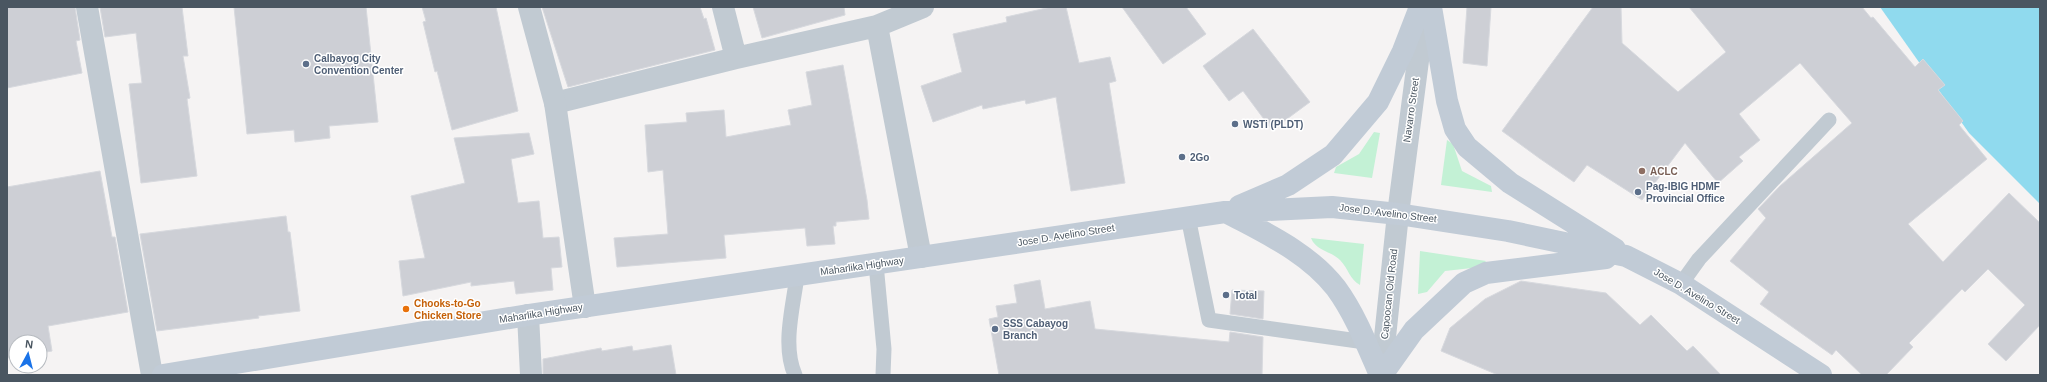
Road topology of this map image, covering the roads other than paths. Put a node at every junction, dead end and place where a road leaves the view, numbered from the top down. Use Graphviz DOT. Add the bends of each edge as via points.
graph roads {
  1 [pos="87,7"];
  2 [pos="529,7"];
  3 [pos="723,7"];
  4 [pos="924,7"];
  5 [pos="1420,7"];
  6 [pos="1425,7"];
  7 [pos="1432,7"];
  8 [pos="876,26"];
  9 [pos="736,58"];
  10 [pos="555,103"];
  11 [pos="1829,120"];
  12 [pos="1225,212"];
  13 [pos="1398,214"];
  14 [pos="1188,217"];
  15 [pos="1626,256"];
  16 [pos="921,257"];
  17 [pos="876,264"];
  18 [pos="797,276"];
  19 [pos="1681,284"];
  20 [pos="585,307"];
  21 [pos="528,315"];
  22 [pos="1365,342"];
  23 [pos="152,375"];
  24 [pos="163,375"];
  25 [pos="531,375"];
  26 [pos="795,375"];
  27 [pos="883,375"];
  28 [pos="1381,375"];
  29 [pos="1821,375"];
  1 -- 23 [label="street"];
  2 -- 10 [label="street"];
  3 -- 9 [label="street"];
  4 -- 8 [label="street"];
  5 -- 12 [label="main road" via="1403,51 1378,102 1333,155 1288,185"];
  6 -- 13 [label="street, Navarro Street"];
  7 -- 15 [label="main road" via="1447,101 1455,129 1467,147 1510,183"];
  8 -- 9 [label="street"];
  8 -- 16 [label="street"];
  9 -- 10 [label="street"];
  10 -- 20 [label="street"];
  11 -- 19 [label="lane" via="1699,259"];
  12 -- 13 [label="main road, Jose D. Avelino Street" via="1332,206"];
  12 -- 14 [label="main road, Jose D. Avelino Street"];
  12 -- 22 [label="main road" via="1288,245 1313,264 1336,288 1356,321"];
  13 -- 15 [label="main road, Jose D. Avelino Street" via="1508,231"];
  13 -- 28 [label="street, Capoocan Old Road"];
  14 -- 16 [label="main road, Jose D. Avelino Street"];
  14 -- 22 [label="lane" via="1209,320"];
  15 -- 19 [label="main road, Jose D. Avelino Street"];
  15 -- 28 [label="main road" via="1486,273 1464,283 1414,330"];
  16 -- 17 [label="main road, Maharlika Highway"];
  17 -- 18 [label="main road, Maharlika Highway"];
  17 -- 27 [label="lane" via="884,349"];
  18 -- 20 [label="main road, Maharlika Highway"];
  18 -- 26 [label="lane" via="789,362"];
  19 -- 29 [label="main road, Jose D. Avelino Street"];
  20 -- 21 [label="main road, Maharlika Highway"];
  21 -- 24 [label="main road, Maharlika Highway"];
  21 -- 25 [label="street"];
  22 -- 28 [label="main road"];
}
